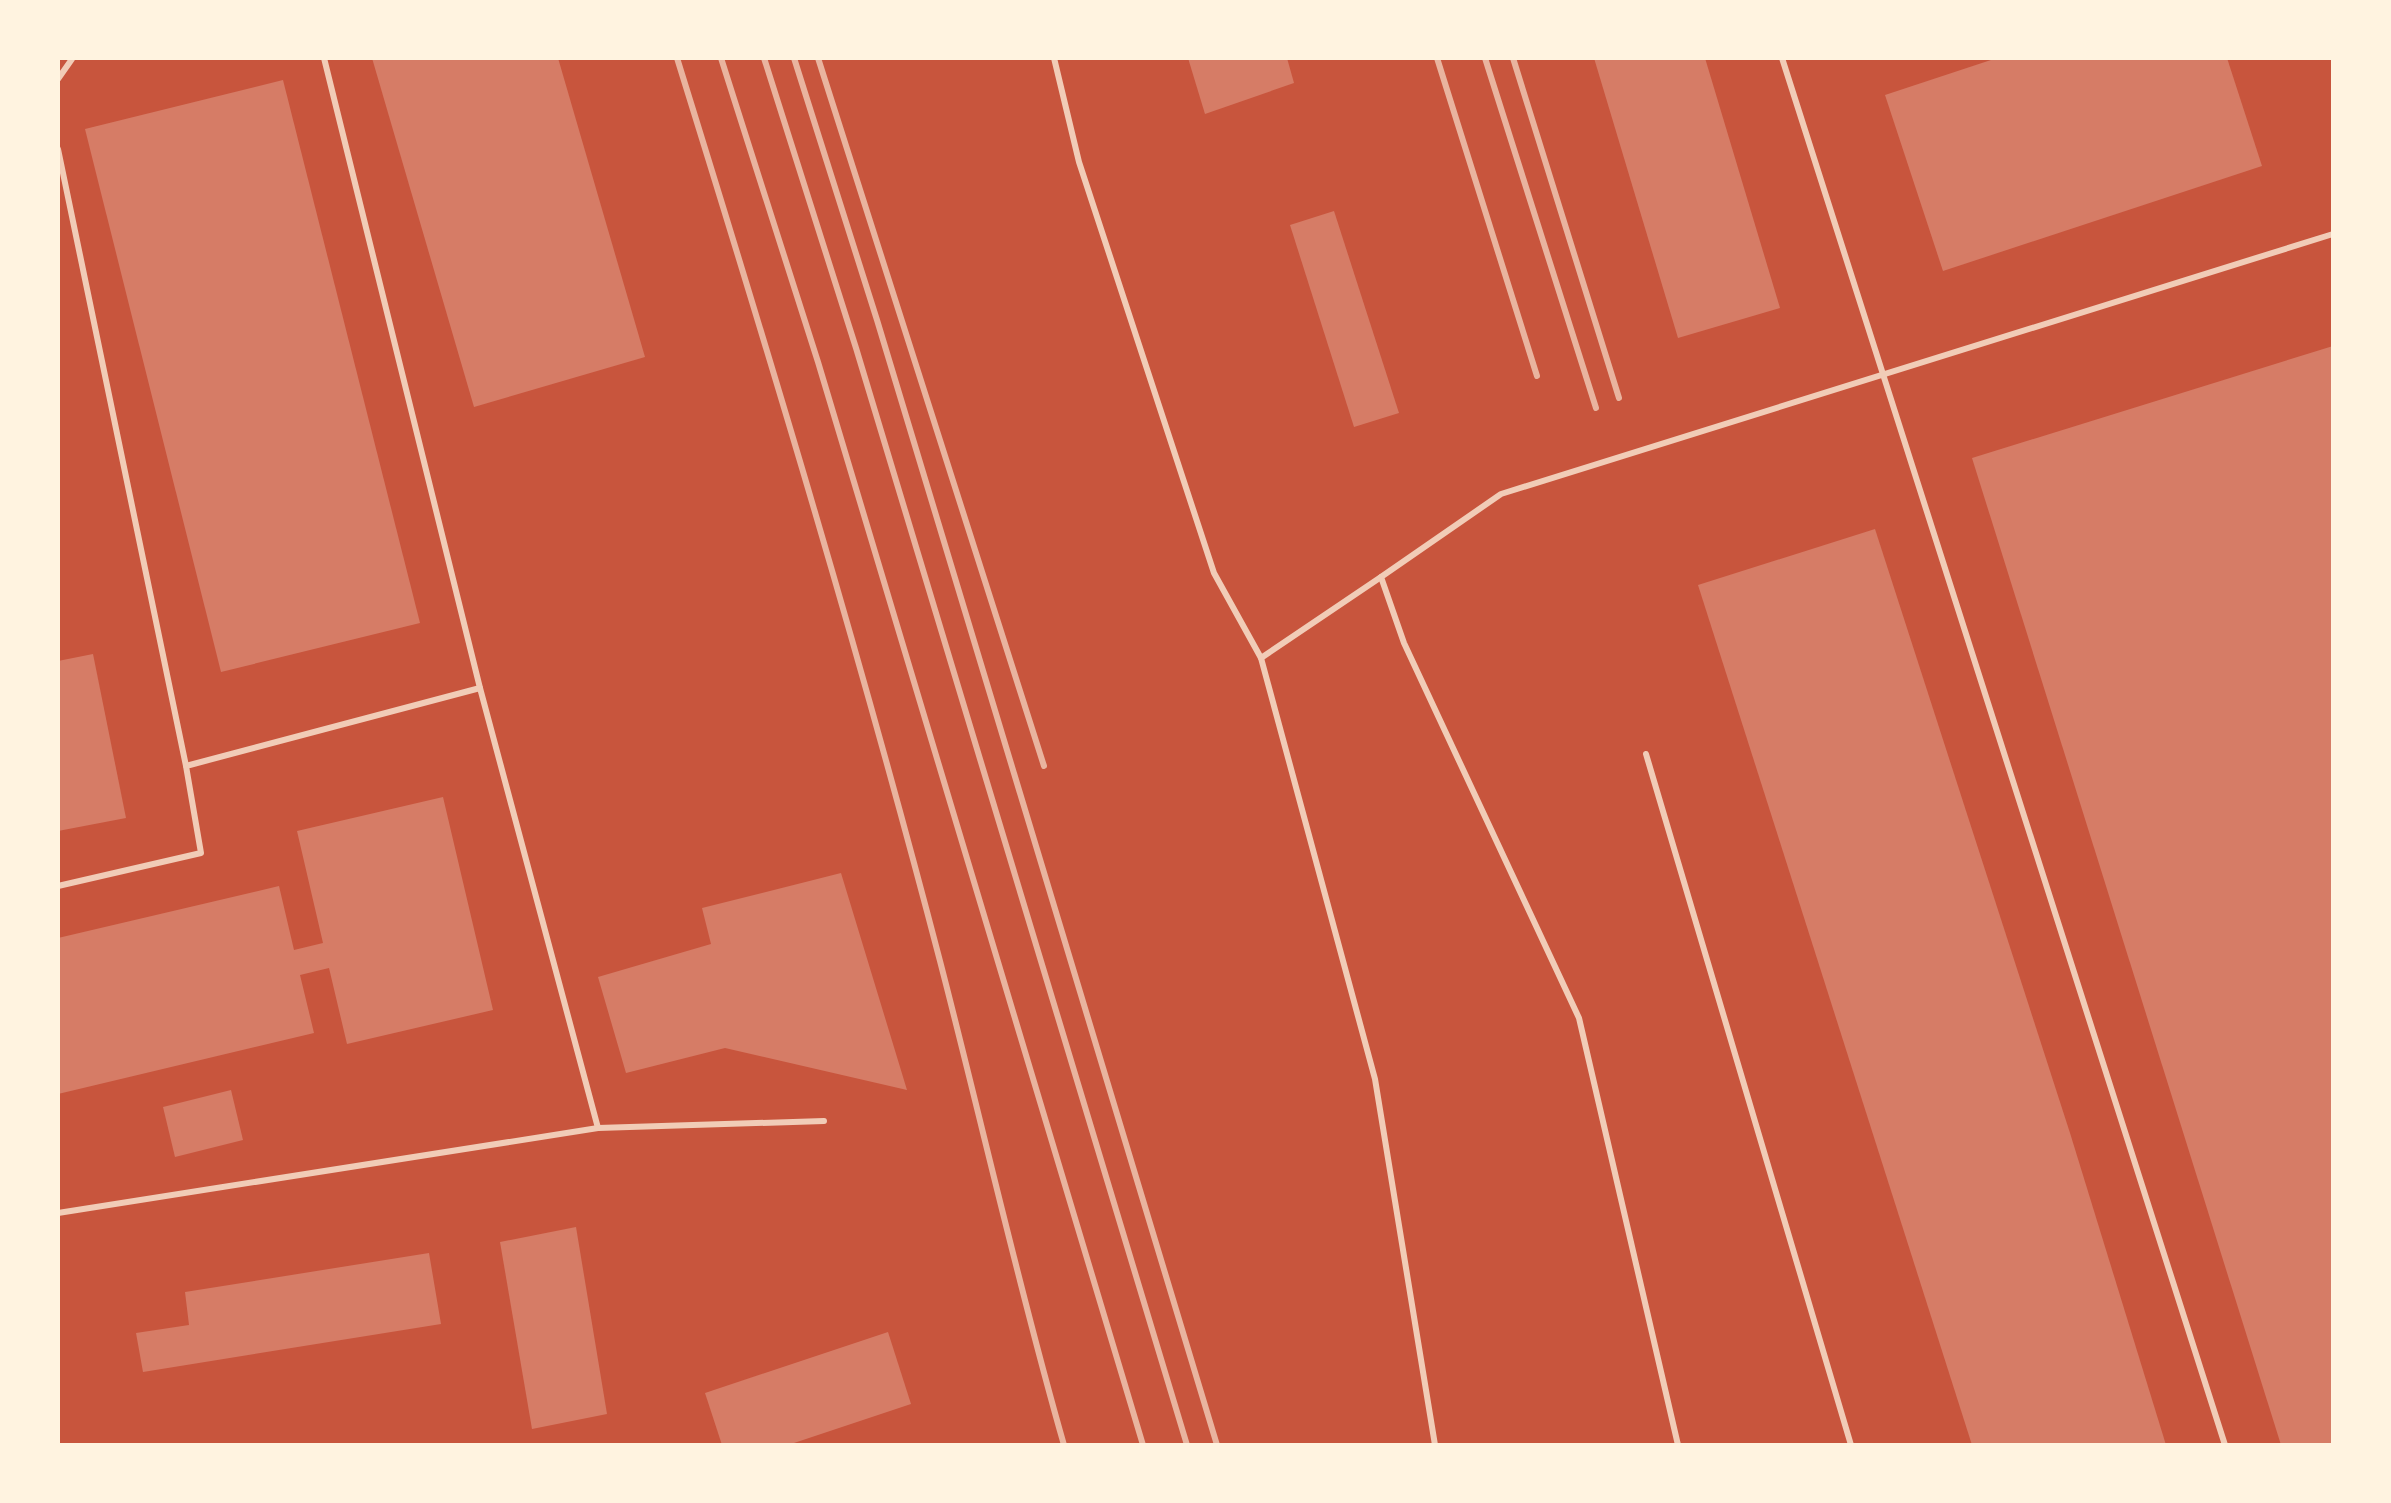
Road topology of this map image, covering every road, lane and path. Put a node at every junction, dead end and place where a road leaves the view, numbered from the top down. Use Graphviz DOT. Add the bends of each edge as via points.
graph roads {
  1 [pos="73,58"];
  2 [pos="324,58"];
  3 [pos="1054,58"];
  4 [pos="1782,58"];
  5 [pos="58,79"];
  6 [pos="58,149"];
  7 [pos="2333,234"];
  8 [pos="1882,375"];
  9 [pos="1381,577"];
  10 [pos="1261,658"];
  11 [pos="480,688"];
  12 [pos="1646,754"];
  13 [pos="186,766"];
  14 [pos="58,886"];
  15 [pos="824,1121"];
  16 [pos="598,1128"];
  17 [pos="58,1213"];
  18 [pos="1435,1445"];
  19 [pos="1678,1445"];
  20 [pos="1851,1445"];
  21 [pos="2225,1445"];
  1 -- 5 [label="lane"];
  2 -- 11 [label="lane"];
  3 -- 10 [label="lane" via="1079,162 1214,573"];
  4 -- 8 [label="lane"];
  6 -- 13 [label="lane"];
  7 -- 8 [label="lane"];
  8 -- 9 [label="lane" via="1501,494"];
  8 -- 21 [label="lane"];
  9 -- 10 [label="lane"];
  9 -- 19 [label="lane" via="1404,643 1579,1018"];
  10 -- 18 [label="lane" via="1375,1079"];
  11 -- 13 [label="lane"];
  11 -- 16 [label="lane"];
  12 -- 20 [label="lane"];
  13 -- 14 [label="lane" via="201,853"];
  15 -- 16 [label="lane"];
  16 -- 17 [label="lane"];
}
